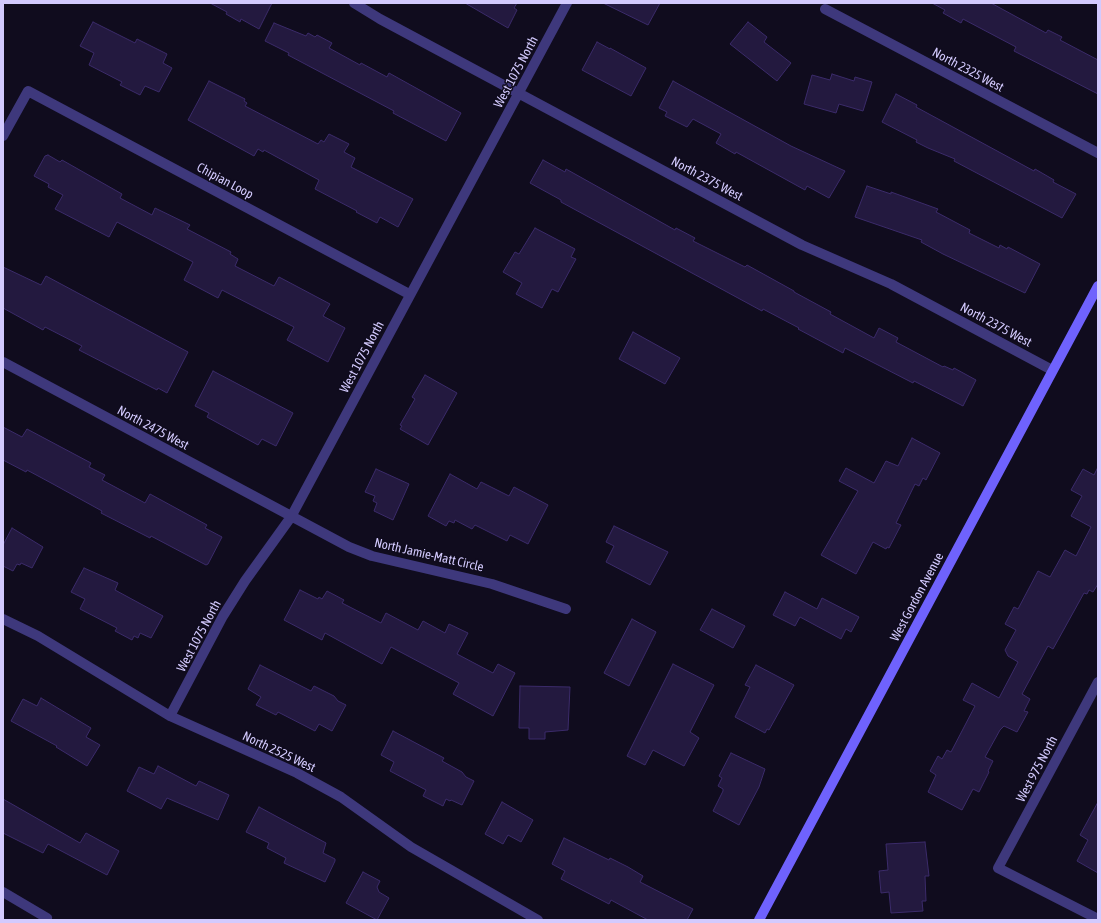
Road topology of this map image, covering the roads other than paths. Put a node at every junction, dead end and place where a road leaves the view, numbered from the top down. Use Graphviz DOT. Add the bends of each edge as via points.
graph roads {
  1 [pos="354,3"];
  2 [pos="567,3"];
  3 [pos="825,9"];
  4 [pos="520,93"];
  5 [pos="3,136"];
  6 [pos="1098,153"];
  7 [pos="1098,286"];
  8 [pos="409,294"];
  9 [pos="3,362"];
  10 [pos="1052,370"];
  11 [pos="291,517"];
  12 [pos="566,609"];
  13 [pos="3,619"];
  14 [pos="1098,682"];
  15 [pos="170,716"];
  16 [pos="3,892"];
  17 [pos="47,919"];
  18 [pos="1098,919"];
  19 [pos="538,920"];
  20 [pos="759,920"];
  1 -- 4 [label="street, North 2375 West"];
  2 -- 4 [label="street, West 1075 North"];
  3 -- 6 [label="street, North 2325 West"];
  4 -- 8 [label="street, West 1075 North"];
  4 -- 10 [label="street, North 2375 West" via="802,245 891,284"];
  5 -- 8 [label="street, Chipian Loop" via="28,91"];
  7 -- 10 [label="main road, West Gordon Avenue"];
  8 -- 11 [label="street, West 1075 North"];
  9 -- 11 [label="street, North 2475 West"];
  10 -- 20 [label="main road, West Gordon Avenue"];
  11 -- 12 [label="street, North Jamie-Matt Circle" via="372,556 492,584"];
  11 -- 15 [label="street, West 1075 North" via="223,616"];
  13 -- 15 [label="street, North 2525 West" via="38,636"];
  14 -- 18 [label="street, West 975 North" via="998,868"];
  15 -- 19 [label="street, North 2525 West" via="296,773 341,797 411,847"];
  16 -- 17 [label="street"];
}
